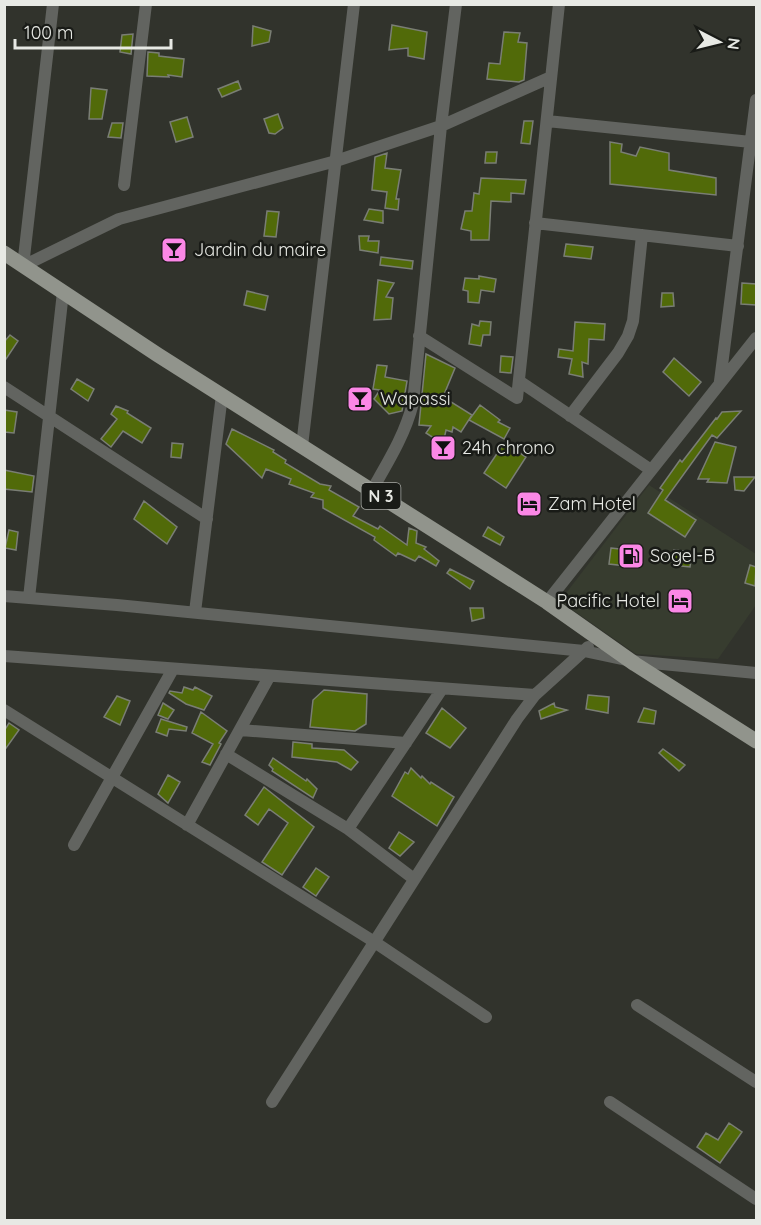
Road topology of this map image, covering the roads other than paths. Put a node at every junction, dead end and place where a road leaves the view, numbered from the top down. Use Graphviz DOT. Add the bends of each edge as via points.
graph roads {
  1 [pos="53,4"];
  2 [pos="146,4"];
  3 [pos="354,4"];
  4 [pos="456,4"];
  5 [pos="559,4"];
  6 [pos="551,77"];
  7 [pos="756,100"];
  8 [pos="547,121"];
  9 [pos="441,126"];
  10 [pos="751,142"];
  11 [pos="336,160"];
  12 [pos="124,185"];
  13 [pos="535,223"];
  14 [pos="642,235"];
  15 [pos="738,246"];
  16 [pos="4,253"];
  17 [pos="23,266"];
  18 [pos="63,292"];
  19 [pos="419,336"];
  20 [pos="756,338"];
  21 [pos="519,381"];
  22 [pos="720,382"];
  23 [pos="4,387"];
  24 [pos="222,395"];
  25 [pos="570,416"];
  26 [pos="49,417"];
  27 [pos="302,446"];
  28 [pos="651,470"];
  29 [pos="372,490"];
  30 [pos="207,519"];
  31 [pos="4,596"];
  32 [pos="29,598"];
  33 [pos="548,602"];
  34 [pos="195,612"];
  35 [pos="597,638"];
  36 [pos="584,651"];
  37 [pos="4,656"];
  38 [pos="632,661"];
  39 [pos="173,669"];
  40 [pos="756,673"];
  41 [pos="269,677"];
  42 [pos="442,689"];
  43 [pos="535,695"];
  44 [pos="4,710"];
  45 [pos="240,730"];
  46 [pos="756,741"];
  47 [pos="406,744"];
  48 [pos="226,754"];
  49 [pos="112,779"];
  50 [pos="187,825"];
  51 [pos="348,829"];
  52 [pos="74,845"];
  53 [pos="414,879"];
  54 [pos="373,941"];
  55 [pos="637,1005"];
  56 [pos="486,1017"];
  57 [pos="756,1082"];
  58 [pos="272,1102"];
  59 [pos="610,1102"];
  60 [pos="756,1199"];
  1 -- 17 [label="street"];
  2 -- 12 [label="street"];
  3 -- 11 [label="street"];
  4 -- 9 [label="street"];
  5 -- 6 [label="street"];
  6 -- 8 [label="street"];
  6 -- 9 [label="street"];
  7 -- 10 [label="street"];
  8 -- 10 [label="street"];
  8 -- 13 [label="street"];
  9 -- 11 [label="street"];
  9 -- 19 [label="street"];
  10 -- 15 [label="street"];
  11 -- 17 [label="street" via="120,219"];
  11 -- 27 [label="street"];
  13 -- 14 [label="street"];
  13 -- 21 [label="street"];
  14 -- 15 [label="street"];
  14 -- 25 [label="street" via="628,336"];
  15 -- 22 [label="street"];
  16 -- 17 [label="main road, N 3"];
  17 -- 18 [label="main road, N 3"];
  18 -- 24 [label="main road, N 3"];
  18 -- 26 [label="street"];
  19 -- 21 [label="street" via="517,398"];
  19 -- 29 [label="street" via="408,423"];
  20 -- 22 [label="street"];
  21 -- 25 [label="street"];
  22 -- 28 [label="street"];
  23 -- 26 [label="street"];
  24 -- 27 [label="main road, N 3"];
  24 -- 30 [label="street"];
  25 -- 28 [label="street"];
  26 -- 30 [label="street"];
  26 -- 32 [label="street"];
  27 -- 29 [label="main road, N 3"];
  28 -- 33 [label="street"];
  29 -- 33 [label="main road, N 3"];
  30 -- 34 [label="street"];
  31 -- 32 [label="street"];
  32 -- 34 [label="street"];
  33 -- 35 [label="main road, N 3"];
  34 -- 36 [label="street"];
  35 -- 36 [label="street"];
  35 -- 38 [label="main road, N 3"];
  36 -- 38 [label="street"];
  36 -- 43 [label="street"];
  37 -- 39 [label="street"];
  38 -- 40 [label="street"];
  38 -- 46 [label="main road, N 3"];
  39 -- 41 [label="street"];
  39 -- 49 [label="street"];
  41 -- 42 [label="street"];
  41 -- 45 [label="street"];
  42 -- 43 [label="street"];
  42 -- 47 [label="street"];
  43 -- 53 [label="street"];
  44 -- 49 [label="street"];
  45 -- 47 [label="street"];
  45 -- 48 [label="street"];
  47 -- 51 [label="street"];
  48 -- 50 [label="street"];
  48 -- 51 [label="street"];
  49 -- 50 [label="street"];
  49 -- 52 [label="street"];
  50 -- 54 [label="street"];
  51 -- 53 [label="street"];
  53 -- 54 [label="street"];
  54 -- 56 [label="street"];
  54 -- 58 [label="street"];
  55 -- 57 [label="street"];
  59 -- 60 [label="street"];
}
